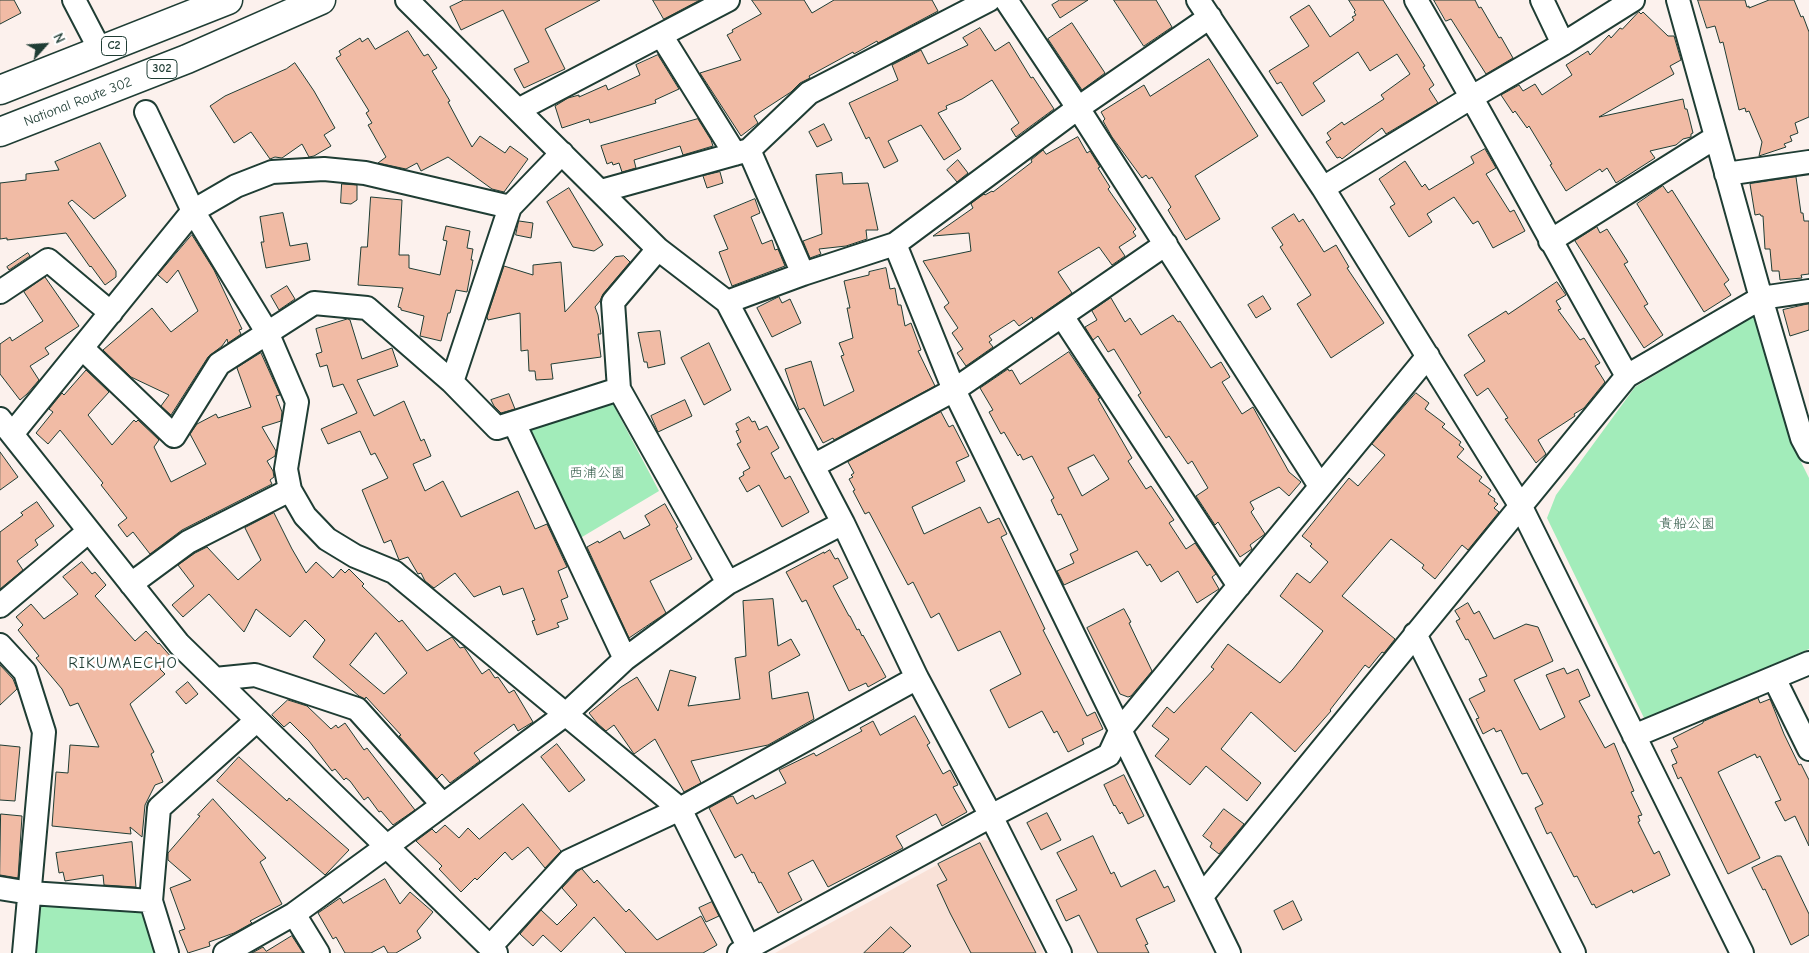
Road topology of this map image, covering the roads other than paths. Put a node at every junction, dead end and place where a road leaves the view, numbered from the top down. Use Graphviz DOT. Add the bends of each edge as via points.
graph roads {
  1 [pos="74,0"];
  2 [pos="209,0"];
  3 [pos="228,0"];
  4 [pos="288,0"];
  5 [pos="322,0"];
  6 [pos="407,0"];
  7 [pos="728,0"];
  8 [pos="989,0"];
  9 [pos="1006,0"];
  10 [pos="1416,0"];
  11 [pos="1542,0"];
  12 [pos="1633,0"];
  13 [pos="1678,0"];
  14 [pos="1204,9"];
  15 [pos="661,35"];
  16 [pos="1563,44"];
  17 [pos="98,46"];
  18 [pos="0,84"];
  19 [pos="0,90"];
  20 [pos="1472,97"];
  21 [pos="1078,108"];
  22 [pos="518,110"];
  23 [pos="146,112"];
  24 [pos="0,114"];
  25 [pos="0,132"];
  26 [pos="1716,137"];
  27 [pos="742,152"];
  28 [pos="562,153"];
  29 [pos="1809,162"];
  30 [pos="1726,174"];
  31 [pos="1323,188"];
  32 [pos="600,191"];
  33 [pos="510,207"];
  34 [pos="193,211"];
  35 [pos="1550,241"];
  36 [pos="895,244"];
  37 [pos="1166,244"];
  38 [pos="658,248"];
  39 [pos="803,274"];
  40 [pos="1809,291"];
  41 [pos="0,292"];
  42 [pos="1761,298"];
  43 [pos="727,302"];
  44 [pos="110,313"];
  45 [pos="1062,316"];
  46 [pos="267,332"];
  47 [pos="82,348"];
  48 [pos="1428,356"];
  49 [pos="1627,376"];
  50 [pos="452,382"];
  51 [pos="619,389"];
  52 [pos="954,390"];
  53 [pos="514,423"];
  54 [pos="6,426"];
  55 [pos="1809,451"];
  56 [pos="813,466"];
  57 [pos="1320,486"];
  58 [pos="290,490"];
  59 [pos="1520,505"];
  60 [pos="842,523"];
  61 [pos="88,531"];
  62 [pos="728,583"];
  63 [pos="131,584"];
  64 [pos="1239,586"];
  65 [pos="0,606"];
  66 [pos="1416,634"];
  67 [pos="0,645"];
  68 [pos="625,659"];
  69 [pos="1809,663"];
  70 [pos="917,678"];
  71 [pos="1774,678"];
  72 [pos="215,679"];
  73 [pos="566,714"];
  74 [pos="257,720"];
  75 [pos="1121,730"];
  76 [pos="1634,736"];
  77 [pos="1809,749"];
  78 [pos="443,805"];
  79 [pos="680,809"];
  80 [pos="990,816"];
  81 [pos="386,848"];
  82 [pos="0,888"];
  83 [pos="30,893"];
  84 [pos="1202,896"];
  85 [pos="151,901"];
  86 [pos="294,914"];
  87 [pos="493,950"];
  88 [pos="744,950"];
  89 [pos="24,953"];
  90 [pos="167,953"];
  91 [pos="225,953"];
  92 [pos="318,953"];
  93 [pos="1060,953"];
  94 [pos="1229,953"];
  95 [pos="1574,953"];
  96 [pos="1742,953"];
  1 -- 17 [label="street"];
  2 -- 17 [label="highway"];
  3 -- 19 [label="highway, C2"];
  4 -- 24 [label="highway, C2" via="186,45"];
  5 -- 25 [label="highway, National Route 302 / 302" via="187,59"];
  6 -- 22 [label="street"];
  7 -- 15 [label="street"];
  8 -- 27 [label="street" via="809,93"];
  9 -- 21 [label="street"];
  10 -- 20 [label="street"];
  11 -- 16 [label="street"];
  12 -- 16 [label="street"];
  13 -- 26 [label="street"];
  14 -- 21 [label="street"];
  14 -- 31 [label="street"];
  15 -- 22 [label="street"];
  15 -- 27 [label="street"];
  16 -- 20 [label="street"];
  17 -- 18 [label="highway"];
  20 -- 31 [label="street"];
  20 -- 35 [label="street"];
  21 -- 36 [label="street"];
  21 -- 37 [label="street"];
  22 -- 28 [label="street"];
  23 -- 34 [label="street"];
  26 -- 30 [label="street"];
  26 -- 35 [label="street"];
  27 -- 32 [label="street"];
  27 -- 39 [label="street"];
  28 -- 32 [label="street"];
  28 -- 33 [label="street"];
  29 -- 30 [label="street"];
  30 -- 42 [label="street"];
  31 -- 48 [label="street"];
  32 -- 38 [label="street"];
  33 -- 34 [label="street" via="365,173 324,169 272,172 236,186"];
  33 -- 50 [label="street"];
  34 -- 44 [label="street"];
  34 -- 46 [label="street"];
  35 -- 49 [label="street"];
  36 -- 39 [label="street"];
  36 -- 52 [label="street"];
  37 -- 45 [label="street"];
  37 -- 57 [label="street"];
  38 -- 43 [label="street"];
  38 -- 51 [label="street" via="612,302"];
  39 -- 43 [label="street"];
  40 -- 42 [label="street"];
  41 -- 44 [label="street" via="48,260"];
  42 -- 49 [label="street"];
  42 -- 55 [label="street" via="1802,438"];
  43 -- 56 [label="street"];
  44 -- 47 [label="street"];
  45 -- 52 [label="street"];
  45 -- 64 [label="street"];
  46 -- 47 [label="street" via="219,364 174,436"];
  46 -- 50 [label="street" via="314,303 367,308"];
  46 -- 58 [label="street" via="296,402 286,469"];
  47 -- 54 [label="street"];
  48 -- 57 [label="street"];
  48 -- 59 [label="street"];
  49 -- 59 [label="street"];
  50 -- 53 [label="street" via="496,428"];
  51 -- 53 [label="street"];
  51 -- 62 [label="street"];
  52 -- 56 [label="street"];
  52 -- 75 [label="street"];
  53 -- 68 [label="street"];
  54 -- 61 [label="street"];
  56 -- 60 [label="street"];
  57 -- 64 [label="street"];
  58 -- 63 [label="street" via="188,542"];
  58 -- 73 [label="street" via="305,516 327,539 355,556 394,572"];
  59 -- 66 [label="street"];
  59 -- 76 [label="street"];
  60 -- 62 [label="street"];
  60 -- 70 [label="street"];
  61 -- 63 [label="street"];
  61 -- 65 [label="street"];
  62 -- 68 [label="street"];
  63 -- 72 [label="street" via="179,644"];
  64 -- 75 [label="street"];
  66 -- 84 [label="street"];
  66 -- 95 [label="street"];
  67 -- 83 [label="street" via="25,672 44,732"];
  68 -- 73 [label="street"];
  69 -- 71 [label="street"];
  70 -- 79 [label="street"];
  70 -- 80 [label="street"];
  71 -- 76 [label="street"];
  71 -- 77 [label="street"];
  72 -- 74 [label="street"];
  72 -- 78 [label="street" via="255,675 357,710"];
  73 -- 78 [label="street"];
  73 -- 79 [label="street"];
  74 -- 81 [label="street"];
  74 -- 85 [label="street" via="159,808"];
  75 -- 80 [label="street" via="1108,755"];
  75 -- 84 [label="street"];
  76 -- 96 [label="street"];
  78 -- 81 [label="street"];
  79 -- 87 [label="street" via="568,861"];
  79 -- 88 [label="street"];
  80 -- 88 [label="street"];
  80 -- 93 [label="street"];
  81 -- 86 [label="street"];
  81 -- 87 [label="street"];
  82 -- 83 [label="street"];
  83 -- 85 [label="street"];
  83 -- 89 [label="street"];
  84 -- 94 [label="street"];
  85 -- 90 [label="street"];
  86 -- 91 [label="street"];
  86 -- 92 [label="street"];
}
